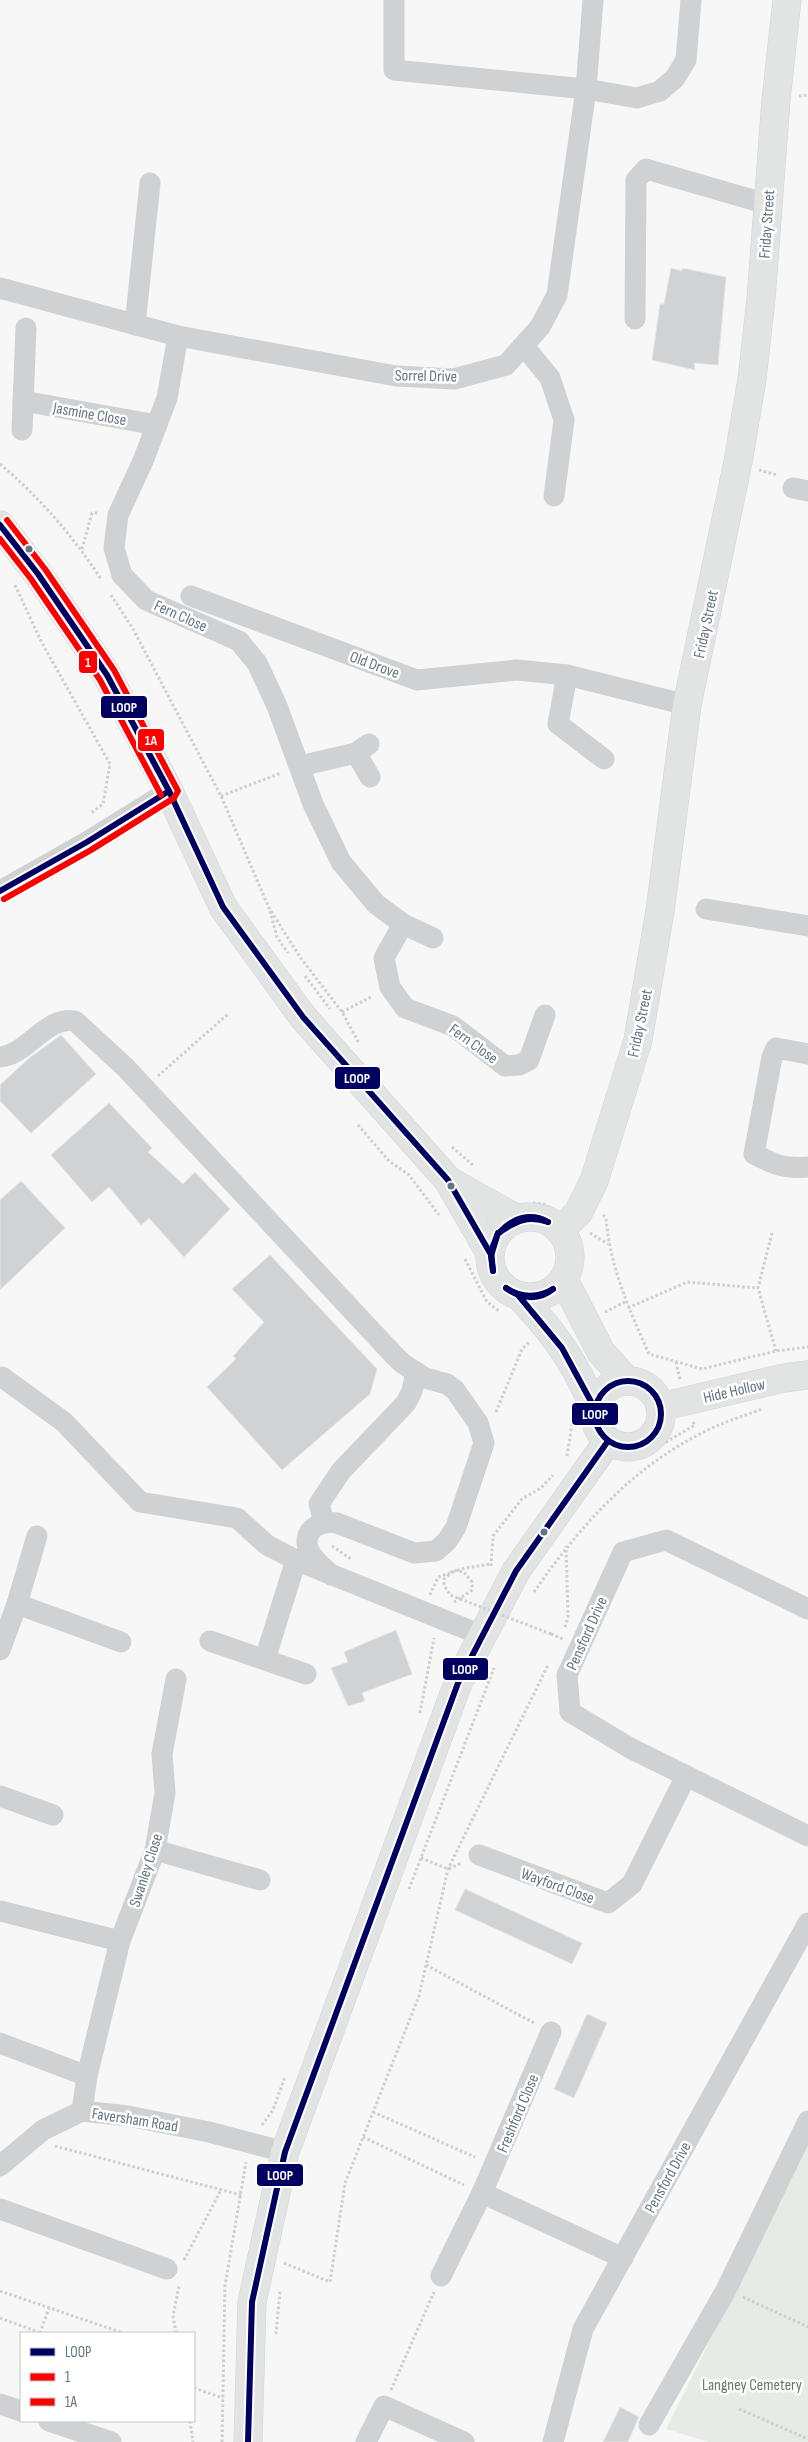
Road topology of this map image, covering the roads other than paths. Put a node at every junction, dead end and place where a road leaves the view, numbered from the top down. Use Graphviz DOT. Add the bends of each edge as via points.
graph roads {
  1 [pos="394,0"];
  2 [pos="593,0"];
  3 [pos="692,0"];
  4 [pos="787,0"];
  5 [pos="586,89"];
  6 [pos="150,183"];
  7 [pos="767,204"];
  8 [pos="0,288"];
  9 [pos="635,319"];
  10 [pos="135,325"];
  11 [pos="26,328"];
  12 [pos="178,336"];
  13 [pos="524,346"];
  14 [pos="23,401"];
  15 [pos="157,425"];
  16 [pos="22,430"];
  17 [pos="554,496"];
  18 [pos="0,525"];
  19 [pos="191,596"];
  20 [pos="566,675"];
  21 [pos="687,705"];
  22 [pos="604,759"];
  23 [pos="300,766"];
  24 [pos="370,778"];
  25 [pos="169,791"];
  26 [pos="0,891"];
  27 [pos="706,908"];
  28 [pos="403,924"];
  29 [pos="808,926"];
  30 [pos="433,938"];
  31 [pos="545,1015"];
  32 [pos="808,1054"];
  33 [pos="0,1057"];
  34 [pos="808,1167"];
  35 [pos="448,1180"];
  36 [pos="521,1211"];
  37 [pos="565,1225"];
  38 [pos="490,1253"];
  39 [pos="564,1280"];
  40 [pos="510,1304"];
  41 [pos="416,1372"];
  42 [pos="808,1375"];
  43 [pos="2,1376"];
  44 [pos="627,1381"];
  45 [pos="660,1407"];
  46 [pos="584,1410"];
  47 [pos="608,1442"];
  48 [pos="324,1522"];
  49 [pos="37,1536"];
  50 [pos="296,1560"];
  51 [pos="331,1575"];
  52 [pos="17,1604"];
  53 [pos="808,1609"];
  54 [pos="481,1636"];
  55 [pos="210,1641"];
  56 [pos="121,1642"];
  57 [pos="0,1650"];
  58 [pos="266,1659"];
  59 [pos="306,1674"];
  60 [pos="176,1679"];
  61 [pos="686,1776"];
  62 [pos="0,1796"];
  63 [pos="53,1815"];
  64 [pos="808,1836"];
  65 [pos="155,1850"];
  66 [pos="479,1856"];
  67 [pos="260,1880"];
  68 [pos="0,1911"];
  69 [pos="808,1923"];
  70 [pos="120,1941"];
  71 [pos="551,2032"];
  72 [pos="0,2043"];
  73 [pos="87,2076"];
  74 [pos="82,2112"];
  75 [pos="808,2121"];
  76 [pos="285,2152"];
  77 [pos="0,2166"];
  78 [pos="482,2193"];
  79 [pos="0,2209"];
  80 [pos="623,2258"];
  81 [pos="177,2271"];
  82 [pos="441,2276"];
  83 [pos="0,2404"];
  84 [pos="20,2411"];
  85 [pos="52,2422"];
  86 [pos="649,2426"];
  87 [pos="111,2442"];
  88 [pos="248,2442"];
  89 [pos="366,2442"];
  90 [pos="464,2442"];
  91 [pos="553,2442"];
  1 -- 5 [label="street" via="394,70"];
  2 -- 5 [label="street, Sorrel Drive"];
  3 -- 5 [label="street" via="686,60 676,78 660,91 637,98"];
  4 -- 7 [label="main road, Friday Street"];
  5 -- 13 [label="street, Sorrel Drive" via="557,295 540,327"];
  6 -- 10 [label="street"];
  7 -- 9 [label="street" via="646,169 636,180"];
  7 -- 21 [label="main road, Friday Street" via="762,299 752,379"];
  8 -- 10 [label="street, Sorrel Drive"];
  10 -- 12 [label="street, Sorrel Drive"];
  11 -- 14 [label="street"];
  12 -- 13 [label="street, Sorrel Drive" via="396,376 454,379 506,365"];
  12 -- 15 [label="street, Fern Close" via="168,398"];
  13 -- 17 [label="street" via="550,378 564,420"];
  14 -- 15 [label="street, Jasmine Close"];
  14 -- 16 [label="street"];
  15 -- 23 [label="street, Fern Close" via="118,515 114,548 122,575 146,600 239,641 258,663"];
  18 -- 25 [label="main road" via="107,675"];
  19 -- 20 [label="street, Old Drove" via="417,680 517,670"];
  20 -- 21 [label="street, Old Drove"];
  20 -- 22 [label="street" via="558,724"];
  21 -- 37 [label="main road, Friday Street" via="660,912 638,1040 594,1180 586,1200"];
  23 -- 24 [label="street" via="362,748"];
  23 -- 28 [label="street, Fern Close" via="313,804 341,862 376,904"];
  25 -- 26 [label="street"];
  25 -- 35 [label="main road" via="222,907 303,1017"];
  27 -- 29 [label="street"];
  28 -- 30 [label="street, Fern Close"];
  28 -- 31 [label="street, Fern Close" via="384,958 390,987 405,1008 453,1026 505,1066 530,1060"];
  32 -- 34 [label="street" via="776,1048 754,1154 776,1166"];
  33 -- 41 [label="street" via="11,1056 58,1021 76,1021 125,1067 392,1353"];
  35 -- 36 [label="main road"];
  35 -- 38 [label="main road"];
  36 -- 37 [label="main road"];
  36 -- 38 [label="main road" via="499,1232"];
  37 -- 39 [label="main road" via="570,1265"];
  38 -- 40 [label="main road" via="491,1267 506,1289"];
  39 -- 40 [label="main road" via="543,1295"];
  39 -- 44 [label="main road" via="601,1352"];
  40 -- 46 [label="main road" via="545,1323 570,1356"];
  41 -- 48 [label="street" via="406,1403 341,1471 319,1504"];
  41 -- 48 [label="street" via="455,1390 466,1403 484,1443 456,1527 436,1552 414,1553 337,1523"];
  42 -- 45 [label="main road, Hide Hollow"];
  43 -- 50 [label="street" via="64,1422 140,1502 237,1518 267,1545"];
  44 -- 45 [label="main road" via="648,1388"];
  44 -- 46 [label="main road" via="606,1389"];
  45 -- 47 [label="main road" via="658,1429 646,1442 630,1448"];
  46 -- 47 [label="main road"];
  47 -- 54 [label="main road" via="516,1571"];
  48 -- 51 [label="street" via="315,1526 308,1536 308,1548"];
  49 -- 52 [label="street"];
  50 -- 51 [label="street"];
  50 -- 58 [label="street"];
  51 -- 54 [label="street"];
  52 -- 56 [label="street"];
  52 -- 57 [label="street"];
  53 -- 61 [label="street, Pensford Drive" via="666,1540 623,1552 566,1675 570,1712 630,1748"];
  54 -- 76 [label="main road" via="458,1683"];
  55 -- 58 [label="street"];
  58 -- 59 [label="street"];
  60 -- 65 [label="street, Swanley Close" via="162,1754 165,1793"];
  61 -- 64 [label="street, Pensford Drive"];
  61 -- 66 [label="street, Wayford Close" via="632,1884 608,1903"];
  62 -- 63 [label="street"];
  65 -- 67 [label="street"];
  65 -- 70 [label="street, Swanley Close"];
  68 -- 70 [label="street"];
  69 -- 80 [label="street, Pensford Drive"];
  70 -- 73 [label="street, Swanley Close"];
  71 -- 78 [label="street, Freshford Close"];
  72 -- 73 [label="street"];
  73 -- 74 [label="street, Swanley Close"];
  74 -- 76 [label="street, Faversham Road" via="128,2116 209,2132"];
  74 -- 77 [label="street, Faversham Road" via="43,2130"];
  75 -- 86 [label="street" via="726,2290"];
  76 -- 88 [label="main road" via="252,2302"];
  78 -- 80 [label="street"];
  78 -- 82 [label="street, Freshford Close"];
  79 -- 81 [label="street"];
  80 -- 91 [label="street, Pensford Drive" via="583,2329"];
  83 -- 84 [label="street"];
  85 -- 87 [label="street"];
  89 -- 90 [label="street" via="384,2406"];
}
